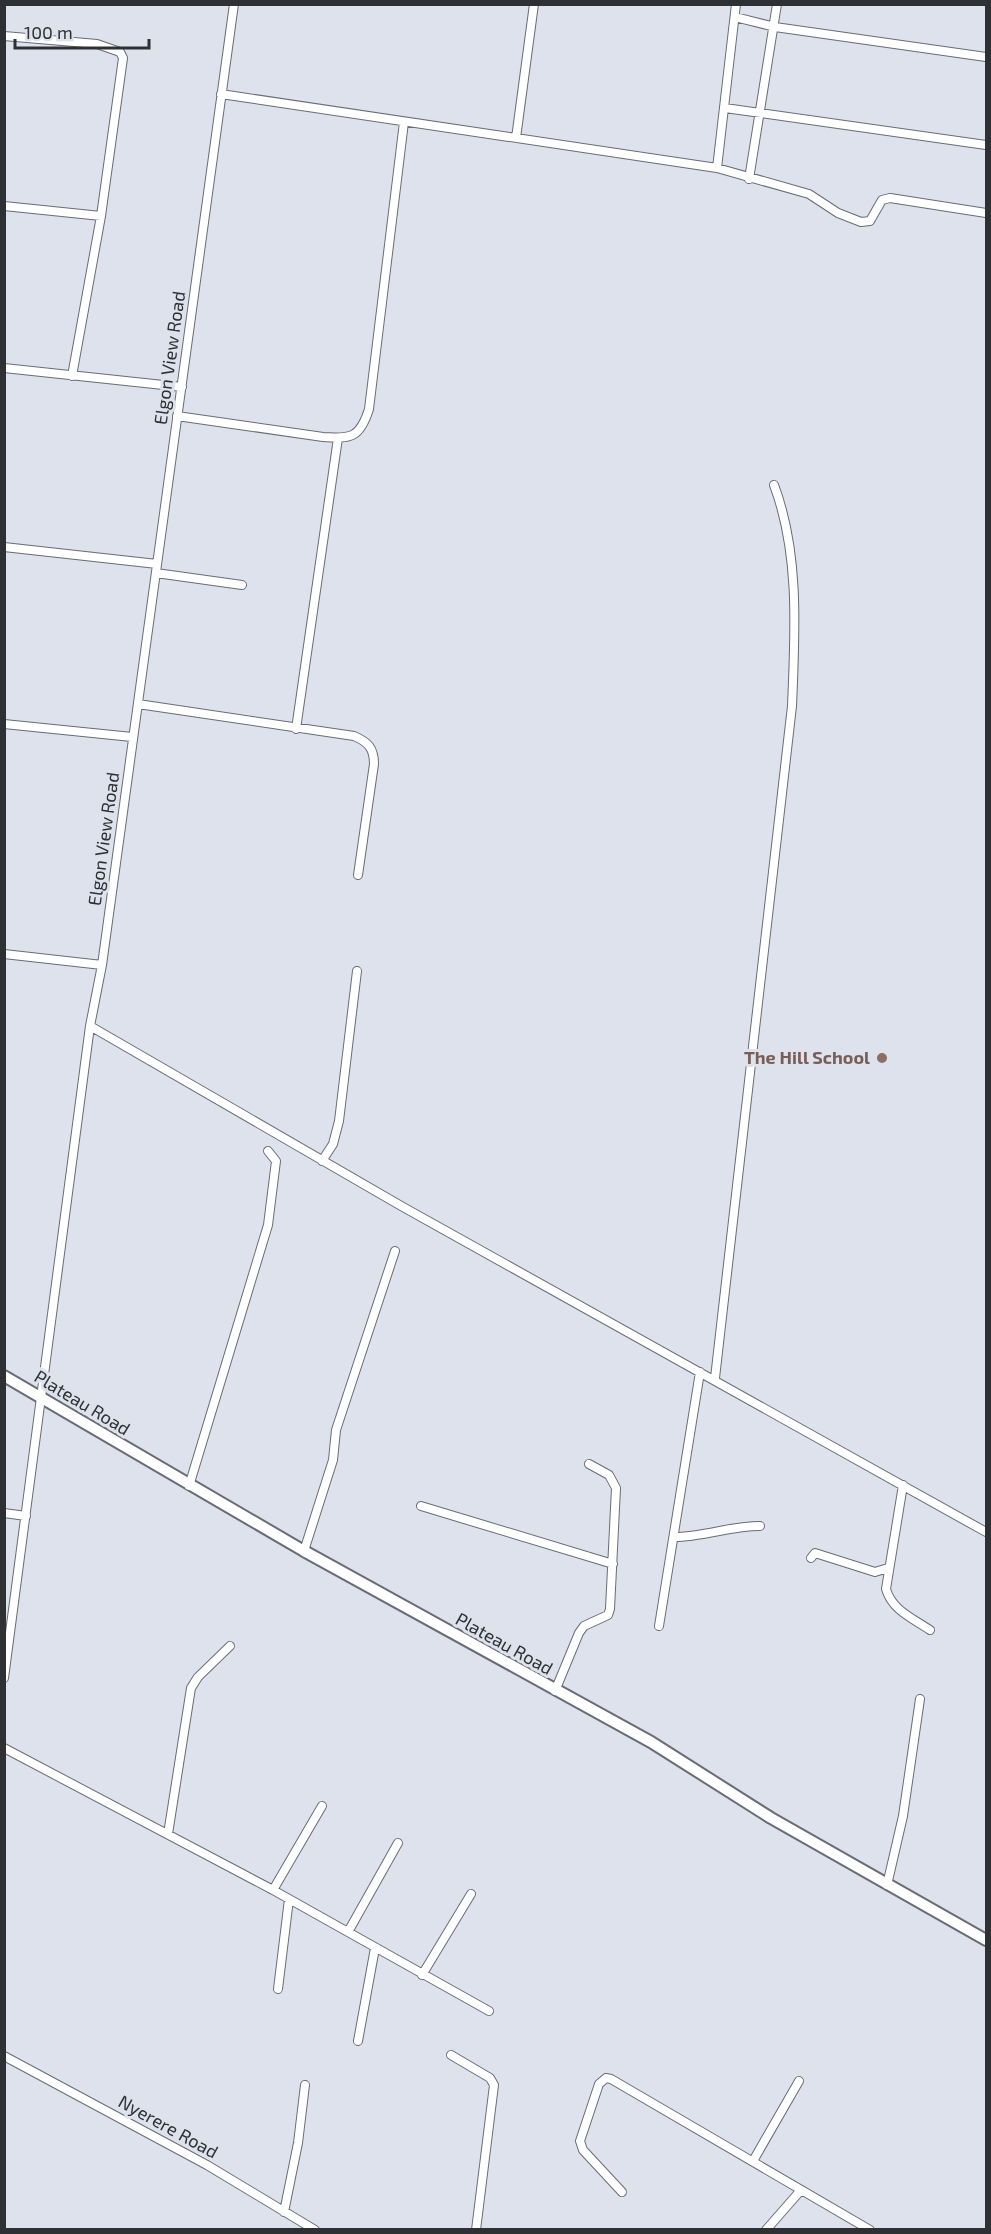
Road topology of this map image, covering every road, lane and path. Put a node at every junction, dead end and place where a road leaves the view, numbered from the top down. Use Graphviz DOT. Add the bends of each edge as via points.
graph roads {
  1 [pos="234,4"];
  2 [pos="534,4"];
  3 [pos="736,4"];
  4 [pos="777,4"];
  5 [pos="735,18"];
  6 [pos="775,27"];
  7 [pos="4,36"];
  8 [pos="987,57"];
  9 [pos="221,94"];
  10 [pos="725,108"];
  11 [pos="761,112"];
  12 [pos="404,122"];
  13 [pos="516,138"];
  14 [pos="987,145"];
  15 [pos="717,168"];
  16 [pos="750,178"];
  17 [pos="4,206"];
  18 [pos="987,213"];
  19 [pos="101,216"];
  20 [pos="4,368"];
  21 [pos="72,376"];
  22 [pos="182,387"];
  23 [pos="177,416"];
  24 [pos="338,438"];
  25 [pos="774,485"];
  26 [pos="4,548"];
  27 [pos="157,564"];
  28 [pos="156,573"];
  29 [pos="242,585"];
  30 [pos="138,704"];
  31 [pos="4,724"];
  32 [pos="296,729"];
  33 [pos="132,737"];
  34 [pos="358,875"];
  35 [pos="4,954"];
  36 [pos="102,965"];
  37 [pos="357,971"];
  38 [pos="90,1026"];
  39 [pos="268,1151"];
  40 [pos="322,1161"];
  41 [pos="395,1251"];
  42 [pos="700,1372"];
  43 [pos="4,1376"];
  44 [pos="715,1378"];
  45 [pos="40,1396"];
  46 [pos="589,1464"];
  47 [pos="903,1485"];
  48 [pos="189,1486"];
  49 [pos="421,1506"];
  50 [pos="4,1513"];
  51 [pos="26,1516"];
  52 [pos="760,1526"];
  53 [pos="987,1532"];
  54 [pos="674,1537"];
  55 [pos="304,1551"];
  56 [pos="811,1558"];
  57 [pos="613,1564"];
  58 [pos="888,1568"];
  59 [pos="659,1626"];
  60 [pos="930,1630"];
  61 [pos="230,1646"];
  62 [pos="4,1678"];
  63 [pos="555,1691"];
  64 [pos="920,1699"];
  65 [pos="4,1748"];
  66 [pos="322,1806"];
  67 [pos="168,1834"];
  68 [pos="398,1843"];
  69 [pos="887,1885"];
  70 [pos="273,1890"];
  71 [pos="471,1893"];
  72 [pos="289,1899"];
  73 [pos="348,1932"];
  74 [pos="987,1940"];
  75 [pos="375,1948"];
  76 [pos="422,1975"];
  77 [pos="278,1989"];
  78 [pos="489,2011"];
  79 [pos="358,2041"];
  80 [pos="451,2055"];
  81 [pos="4,2056"];
  82 [pos="799,2081"];
  83 [pos="305,2085"];
  84 [pos="753,2161"];
  85 [pos="801,2190"];
  86 [pos="622,2192"];
  87 [pos="284,2212"];
  88 [pos="299,2225"];
  89 [pos="315,2229"];
  90 [pos="476,2229"];
  91 [pos="766,2229"];
  92 [pos="870,2229"];
  1 -- 9 [label="street, Elgon View Road"];
  2 -- 13 [label="street"];
  3 -- 5 [label="street"];
  4 -- 6 [label="street"];
  5 -- 6 [label="street"];
  5 -- 10 [label="street"];
  6 -- 8 [label="street"];
  6 -- 11 [label="street"];
  7 -- 19 [label="street" via="97,44 114,49 123,58"];
  9 -- 12 [label="street"];
  9 -- 22 [label="street, Elgon View Road"];
  10 -- 11 [label="street"];
  10 -- 15 [label="street"];
  11 -- 14 [label="street"];
  11 -- 16 [label="street"];
  12 -- 13 [label="street"];
  12 -- 24 [label="street" via="369,409 353,436"];
  13 -- 15 [label="street"];
  15 -- 16 [label="street"];
  16 -- 18 [label="street" via="809,194 861,222 870,221 882,200 890,198"];
  17 -- 19 [label="street"];
  19 -- 21 [label="street"];
  20 -- 21 [label="street"];
  21 -- 22 [label="street"];
  22 -- 23 [label="street, Elgon View Road"];
  23 -- 24 [label="street"];
  23 -- 27 [label="street, Elgon View Road"];
  24 -- 32 [label="street"];
  25 -- 44 [label="street" via="782,508 790,561 795,626 792,706"];
  26 -- 27 [label="street"];
  27 -- 28 [label="street, Elgon View Road"];
  28 -- 29 [label="street"];
  28 -- 30 [label="street, Elgon View Road"];
  30 -- 32 [label="street"];
  30 -- 33 [label="street, Elgon View Road"];
  31 -- 33 [label="street"];
  32 -- 34 [label="street" via="354,736 366,742 374,754"];
  33 -- 36 [label="street, Elgon View Road"];
  35 -- 36 [label="street"];
  36 -- 38 [label="street, Elgon View Road"];
  37 -- 40 [label="street" via="339,1121 333,1144"];
  38 -- 40 [label="street"];
  38 -- 45 [label="street, Elgon View Road"];
  39 -- 48 [label="street" via="276,1168 268,1225"];
  40 -- 42 [label="street"];
  41 -- 55 [label="street" via="336,1430 333,1460"];
  42 -- 44 [label="street"];
  42 -- 54 [label="street"];
  43 -- 45 [label="street, Plateau Road"];
  44 -- 47 [label="street"];
  45 -- 48 [label="street, Plateau Road"];
  45 -- 51 [label="street, Elgon View Road"];
  46 -- 57 [label="street" via="609,1476 616,1488"];
  47 -- 53 [label="street"];
  47 -- 58 [label="street"];
  48 -- 55 [label="street, Plateau Road"];
  49 -- 57 [label="street"];
  50 -- 51 [label="street"];
  51 -- 62 [label="street, Elgon View Road"];
  52 -- 54 [label="street"];
  54 -- 59 [label="street"];
  55 -- 63 [label="street, Plateau Road"];
  56 -- 58 [label="street" via="815,1552 875,1572"];
  57 -- 63 [label="street" via="608,1615 584,1626 579,1633"];
  58 -- 60 [label="street" via="886,1589 890,1601"];
  61 -- 67 [label="street" via="191,1688"];
  63 -- 69 [label="street, Plateau Road" via="651,1742"];
  64 -- 69 [label="street" via="903,1816"];
  65 -- 67 [label="street"];
  66 -- 70 [label="street"];
  67 -- 70 [label="street"];
  68 -- 73 [label="street"];
  69 -- 74 [label="street, Plateau Road"];
  70 -- 72 [label="street"];
  71 -- 76 [label="street"];
  72 -- 73 [label="street"];
  72 -- 77 [label="street"];
  73 -- 75 [label="street"];
  75 -- 76 [label="street"];
  75 -- 79 [label="street"];
  76 -- 78 [label="street"];
  80 -- 90 [label="street" via="490,2078 494,2085"];
  81 -- 87 [label="street, Nyerere Road" via="207,2165"];
  82 -- 84 [label="street"];
  83 -- 87 [label="street"];
  84 -- 85 [label="street"];
  84 -- 86 [label="street" via="606,2078 599,2084 580,2141 583,2150"];
  85 -- 91 [label="street"];
  85 -- 92 [label="street"];
  87 -- 88 [label="street, Nyerere Road"];
  88 -- 89 [label="street, Nyerere Road"];
}
